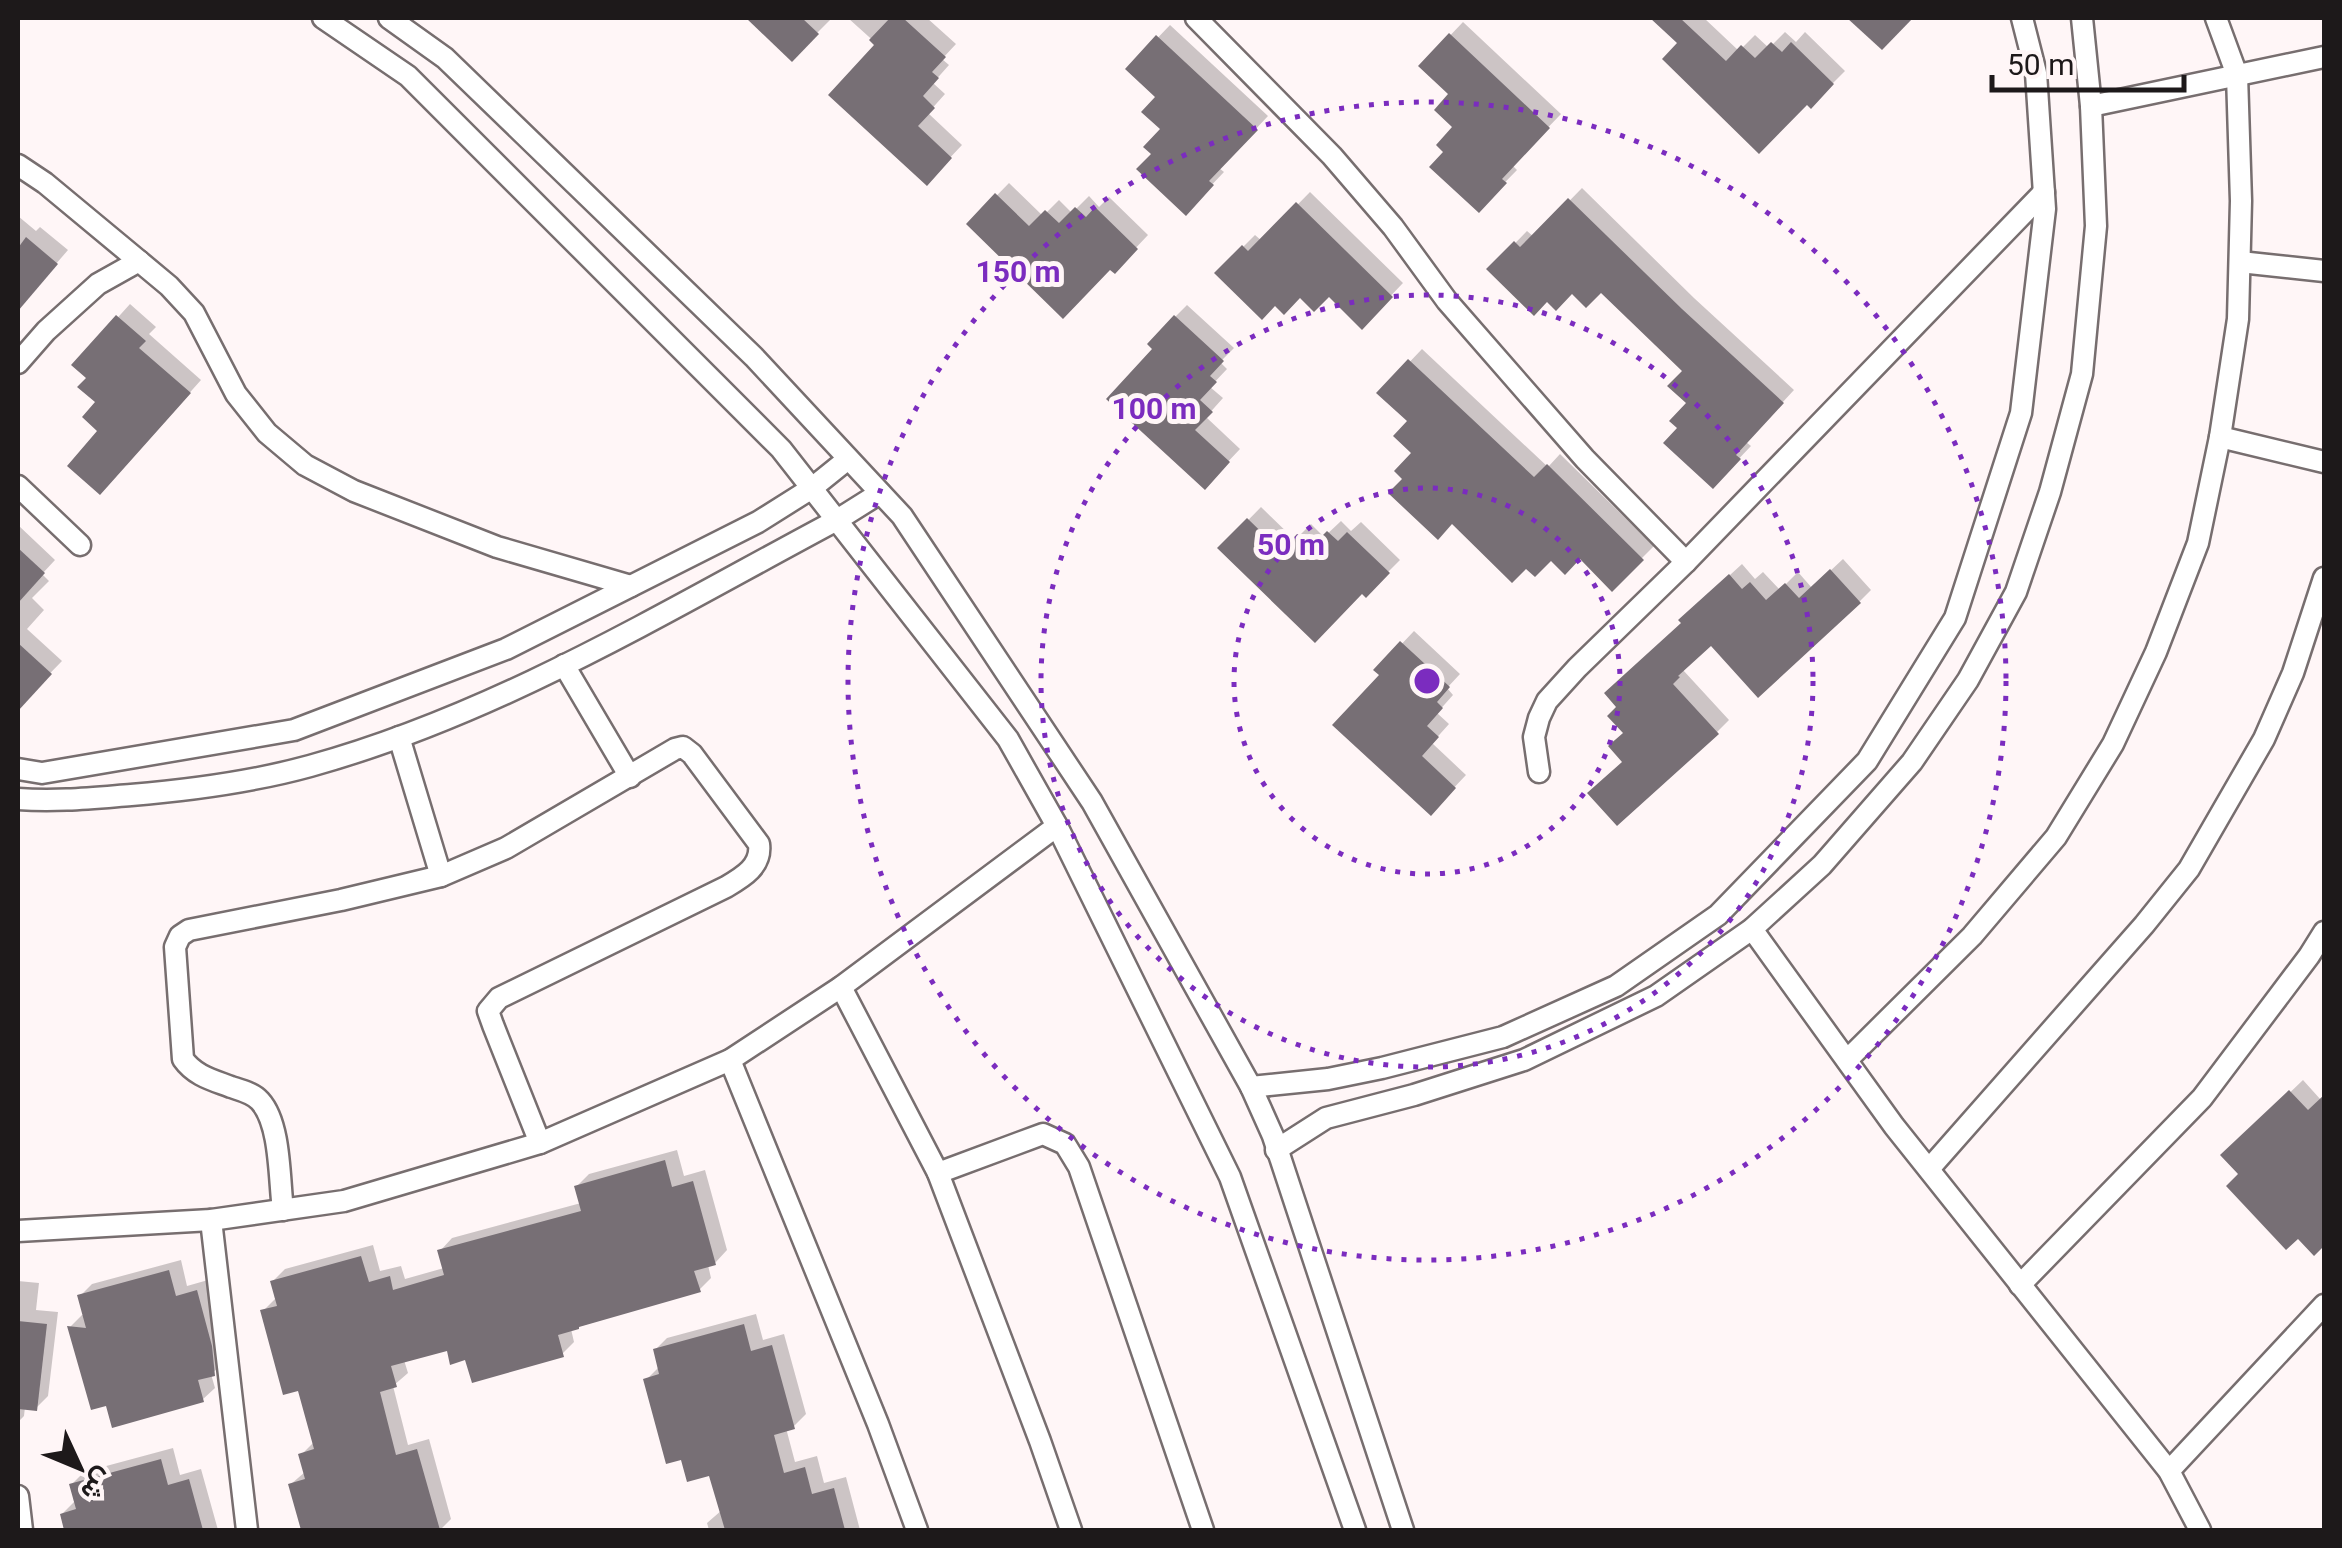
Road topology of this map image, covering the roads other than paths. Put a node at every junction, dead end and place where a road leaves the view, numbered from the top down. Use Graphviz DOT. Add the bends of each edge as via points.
graph roads {
  1 [pos="323,18"];
  2 [pos="390,18"];
  3 [pos="1196,18"];
  4 [pos="2022,18"];
  5 [pos="2082,18"];
  6 [pos="2216,18"];
  7 [pos="2324,58"];
  8 [pos="2237,76"];
  9 [pos="2092,106"];
  10 [pos="18,165"];
  11 [pos="2044,192"];
  12 [pos="138,261"];
  13 [pos="2240,262"];
  14 [pos="2324,271"];
  15 [pos="18,363"];
  16 [pos="2220,438"];
  17 [pos="848,459"];
  18 [pos="2324,462"];
  19 [pos="18,486"];
  20 [pos="812,488"];
  21 [pos="880,493"];
  22 [pos="837,520"];
  23 [pos="80,545"];
  24 [pos="1686,562"];
  25 [pos="2324,578"];
  26 [pos="631,586"];
  27 [pos="564,666"];
  28 [pos="399,737"];
  29 [pos="18,769"];
  30 [pos="1539,772"];
  31 [pos="630,777"];
  32 [pos="18,799"];
  33 [pos="18,810"];
  34 [pos="1057,826"];
  35 [pos="441,876"];
  36 [pos="1752,929"];
  37 [pos="2324,932"];
  38 [pos="841,988"];
  39 [pos="730,1060"];
  40 [pos="1846,1060"];
  41 [pos="1251,1086"];
  42 [pos="540,1143"];
  43 [pos="1276,1150"];
  44 [pos="1928,1169"];
  45 [pos="938,1174"];
  46 [pos="283,1210"];
  47 [pos="211,1220"];
  48 [pos="18,1230"];
  49 [pos="2020,1285"];
  50 [pos="2324,1305"];
  51 [pos="2169,1471"];
  52 [pos="18,1496"];
  53 [pos="22,1530"];
  54 [pos="247,1530"];
  55 [pos="917,1530"];
  56 [pos="1071,1530"];
  57 [pos="1203,1530"];
  58 [pos="1355,1530"];
  59 [pos="1404,1530"];
  60 [pos="2200,1530"];
  1 -- 20 [label="street" via="408,76 782,449"];
  2 -- 17 [label="street" via="445,58 754,356"];
  3 -- 24 [label="street" via="1332,156 1447,301"];
  4 -- 11 [label="street" via="2036,73"];
  5 -- 9 [label="street"];
  6 -- 8 [label="street"];
  7 -- 8 [label="street"];
  8 -- 9 [label="street"];
  8 -- 13 [label="street"];
  9 -- 36 [label="street" via="2096,226 2082,374 2016,592 1912,762 1822,865"];
  10 -- 12 [label="street"];
  11 -- 24 [label="street"];
  11 -- 41 [label="street" via="2021,413 1955,618 1867,761 1718,916 1616,986 1503,1037 1328,1079"];
  12 -- 15 [label="street" via="98,284"];
  12 -- 26 [label="street" via="194,313 236,394 305,464 354,491 497,546"];
  13 -- 14 [label="street"];
  13 -- 16 [label="street"];
  16 -- 18 [label="street"];
  16 -- 40 [label="street" via="2198,543 2113,744 2056,837 1972,936"];
  17 -- 20 [label="street"];
  17 -- 21 [label="street"];
  19 -- 23 [label="street"];
  20 -- 22 [label="street"];
  20 -- 26 [label="street"];
  21 -- 22 [label="street"];
  21 -- 41 [label="street" via="902,516 1092,802"];
  22 -- 27 [label="street"];
  22 -- 34 [label="street" via="1008,739"];
  24 -- 30 [label="street" via="1548,701 1534,737"];
  25 -- 44 [label="street" via="2264,739 2189,868"];
  26 -- 29 [label="street" via="506,649 294,730 42,773"];
  27 -- 28 [label="street"];
  27 -- 31 [label="street"];
  28 -- 32 [label="street" via="309,767 197,790"];
  28 -- 35 [label="street"];
  31 -- 35 [label="street" via="506,848"];
  31 -- 42 [label="street" via="675,749 687,749 760,855 726,887 491,1005 492,1025"];
  32 -- 33 [label="street"];
  34 -- 38 [label="street"];
  34 -- 58 [label="street" via="1230,1177"];
  35 -- 46 [label="street" via="189,930 174,948 183,1060 205,1078 262,1103 274,1134"];
  36 -- 40 [label="street"];
  36 -- 43 [label="street" via="1656,996 1524,1060 1326,1118"];
  37 -- 49 [label="street" via="2202,1098"];
  38 -- 39 [label="street"];
  38 -- 45 [label="street"];
  39 -- 42 [label="street"];
  39 -- 55 [label="street"];
  40 -- 44 [label="street"];
  41 -- 43 [label="street"];
  42 -- 46 [label="street" via="344,1202"];
  43 -- 59 [label="street"];
  44 -- 49 [label="street"];
  45 -- 56 [label="street"];
  45 -- 57 [label="street" via="1043,1134 1065,1144 1079,1167"];
  46 -- 47 [label="street"];
  47 -- 48 [label="street"];
  47 -- 54 [label="street"];
  49 -- 51 [label="street"];
  50 -- 51 [label="street"];
  51 -- 60 [label="street"];
  52 -- 53 [label="street"];
}
